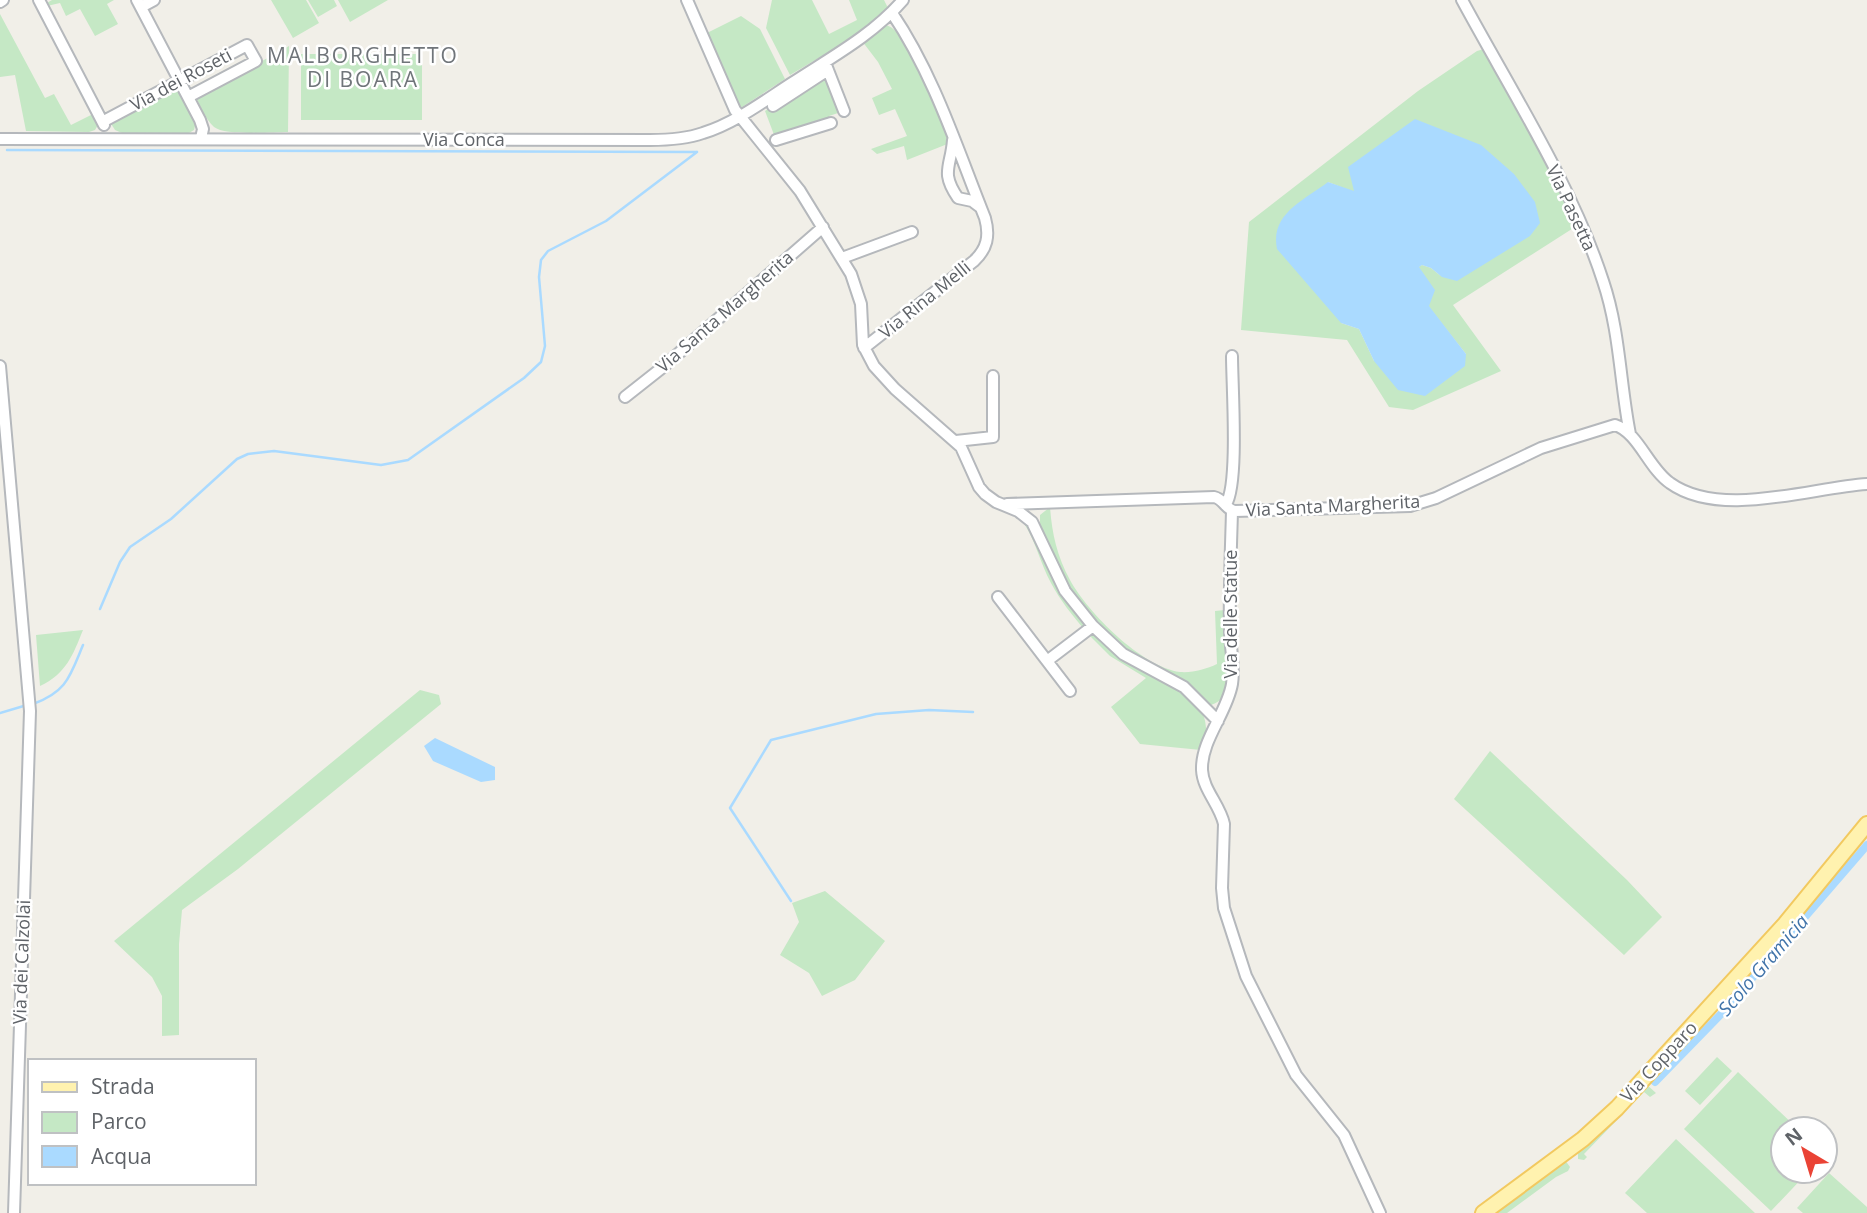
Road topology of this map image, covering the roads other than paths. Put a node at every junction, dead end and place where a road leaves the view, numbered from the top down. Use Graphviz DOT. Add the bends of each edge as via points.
graph roads {
  1 [pos="154,0"];
  2 [pos="687,0"];
  3 [pos="1462,0"];
  4 [pos="41,1"];
  5 [pos="139,4"];
  6 [pos="896,5"];
  7 [pos="826,66"];
  8 [pos="179,81"];
  9 [pos="188,97"];
  10 [pos="773,106"];
  11 [pos="844,111"];
  12 [pos="739,117"];
  13 [pos="104,121"];
  14 [pos="831,124"];
  15 [pos="101,138"];
  16 [pos="201,138"];
  17 [pos="953,138"];
  18 [pos="0,139"];
  19 [pos="776,140"];
  20 [pos="982,210"];
  21 [pos="823,227"];
  22 [pos="912,232"];
  23 [pos="842,258"];
  24 [pos="864,348"];
  25 [pos="1232,356"];
  26 [pos="0,366"];
  27 [pos="993,376"];
  28 [pos="625,397"];
  29 [pos="1630,434"];
  30 [pos="956,441"];
  31 [pos="1867,484"];
  32 [pos="1229,507"];
  33 [pos="1030,513"];
  34 [pos="998,597"];
  35 [pos="1093,626"];
  36 [pos="1047,661"];
  37 [pos="1070,691"];
  38 [pos="1218,721"];
  39 [pos="1867,824"];
  40 [pos="13,1213"];
  41 [pos="1380,1213"];
  42 [pos="1483,1213"];
  1 -- 5 [label="street"];
  2 -- 12 [label="street"];
  3 -- 29 [label="street, Via Pasetta" via="1571,200 1604,283"];
  4 -- 13 [label="street"];
  5 -- 8 [label="street"];
  6 -- 7 [label="street, Via Conca"];
  6 -- 17 [label="street, Via Rina Melli"];
  7 -- 10 [label="street"];
  7 -- 11 [label="street"];
  7 -- 12 [label="street, Via Conca"];
  8 -- 9 [label="street"];
  8 -- 9 [label="street, Via dei Roseti" via="247,45 256,61"];
  8 -- 13 [label="street, Via dei Roseti"];
  9 -- 16 [label="street" via="202,125"];
  12 -- 16 [label="street, Via Conca" via="704,133 674,139"];
  12 -- 21 [label="street" via="786,171"];
  13 -- 15 [label="street"];
  14 -- 19 [label="street"];
  15 -- 16 [label="street, Via Conca"];
  15 -- 18 [label="street, Via Conca"];
  17 -- 20 [label="street, Via Rina Melli"];
  17 -- 20 [label="street" via="948,177 958,198 972,201"];
  20 -- 24 [label="street, Via Rina Melli" via="988,236 982,253"];
  21 -- 23 [label="street"];
  21 -- 28 [label="street, Via Santa Margherita"];
  22 -- 23 [label="street"];
  23 -- 24 [label="street" via="860,298"];
  24 -- 30 [label="street" via="884,378"];
  25 -- 32 [label="street, Via delle Statue"];
  26 -- 40 [label="street, Via dei Calzolai" via="30,711"];
  27 -- 30 [label="street" via="993,437"];
  29 -- 31 [label="street" via="1664,479 1700,497 1755,499"];
  29 -- 32 [label="street, Via Santa Margherita" via="1615,425 1565,440 1419,504"];
  30 -- 33 [label="street" via="989,498"];
  32 -- 33 [label="street, Via Santa Margherita" via="1210,497 1050,504"];
  32 -- 38 [label="street, Via delle Statue" via="1233,678"];
  33 -- 35 [label="street" via="1065,591"];
  34 -- 36 [label="street"];
  35 -- 36 [label="street"];
  35 -- 38 [label="street" via="1124,654 1184,687"];
  36 -- 37 [label="street"];
  38 -- 41 [label="street, Via delle Statue" via="1203,757 1202,773 1224,824 1222,888 1229,926 1246,976 1281,1048 1344,1135"];
  39 -- 42 [label="main road, Via Copparo" via="1785,924 1607,1118"];
}
